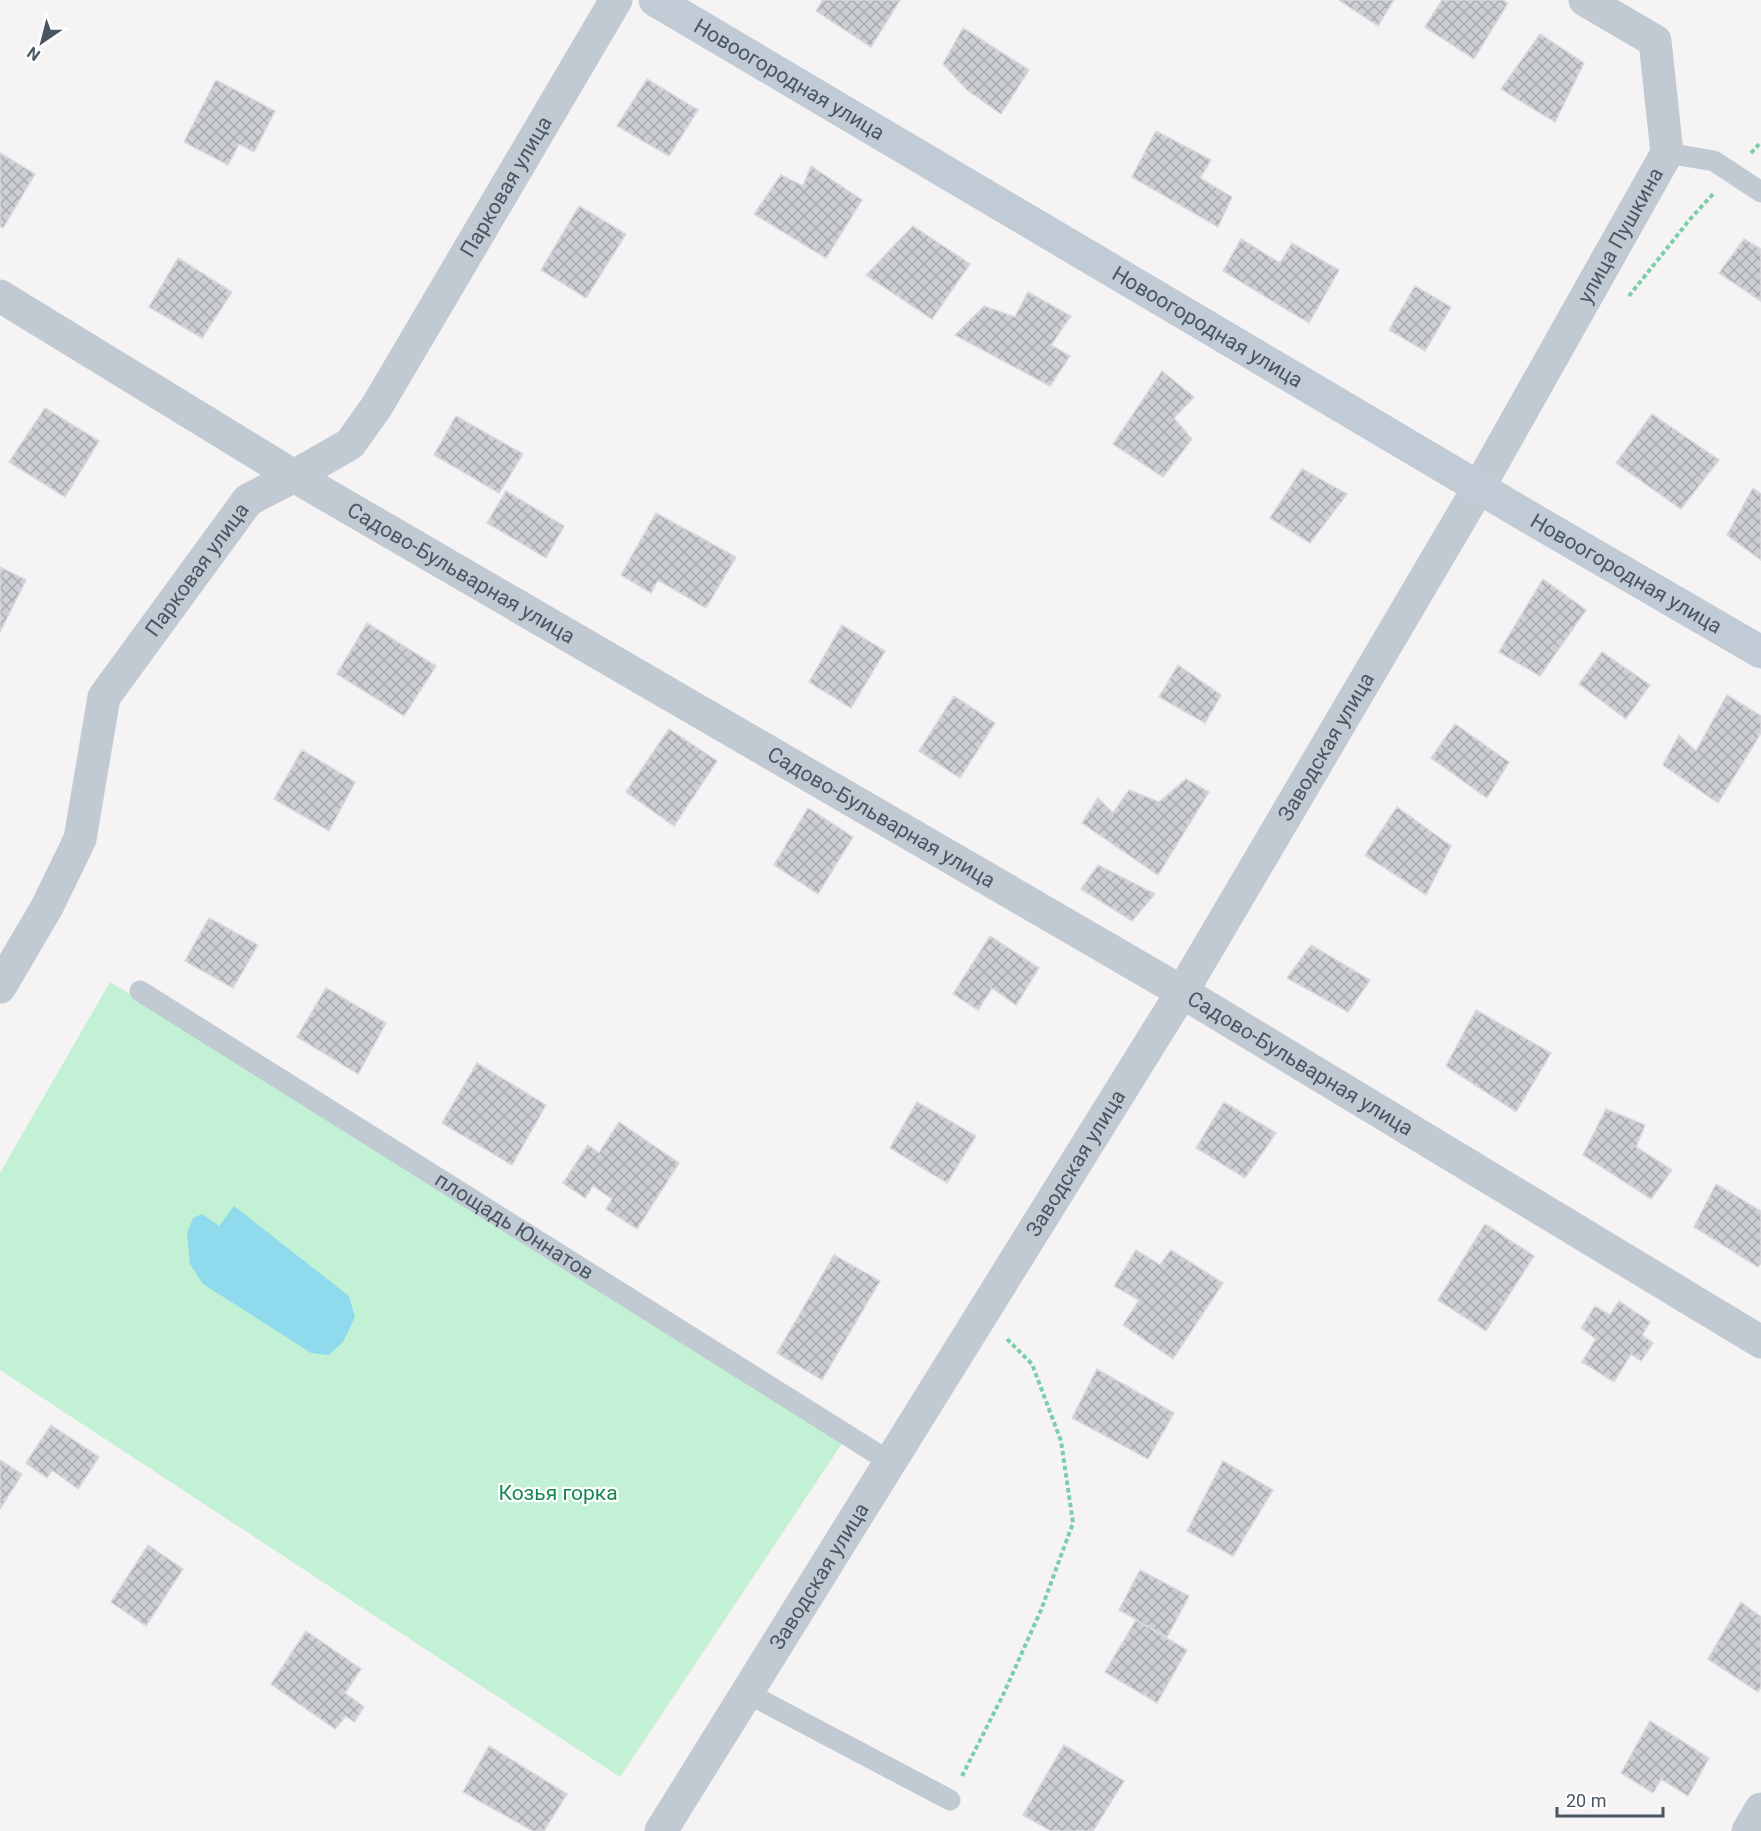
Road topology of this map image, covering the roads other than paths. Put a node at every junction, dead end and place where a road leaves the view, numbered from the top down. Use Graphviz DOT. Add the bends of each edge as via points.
graph roads {
  1 [pos="616,0"];
  2 [pos="655,0"];
  3 [pos="1585,0"];
  4 [pos="1667,153"];
  5 [pos="1761,192"];
  6 [pos="0,296"];
  7 [pos="294,476"];
  8 [pos="1479,488"];
  9 [pos="1761,652"];
  10 [pos="0,987"];
  11 [pos="140,991"];
  12 [pos="1182,992"];
  13 [pos="1761,1342"];
  14 [pos="890,1462"];
  15 [pos="747,1693"];
  16 [pos="950,1800"];
  17 [pos="1761,1809"];
  18 [pos="661,1831"];
  19 [pos="1748,1831"];
  1 -- 7 [label="street, Парковая улица" via="377,406 350,444"];
  2 -- 8 [label="street, Новоогородная улица"];
  3 -- 4 [label="street, улица Пушкина" via="1655,41"];
  4 -- 5 [label="lane" via="1714,161"];
  4 -- 8 [label="street, улица Пушкина"];
  6 -- 7 [label="street, Садово-Бульварная улица"];
  7 -- 10 [label="street, Парковая улица" via="248,500 104,697 80,839 47,907"];
  7 -- 12 [label="street, Садово-Бульварная улица"];
  8 -- 9 [label="street, Новоогородная улица"];
  8 -- 12 [label="street, Заводская улица"];
  11 -- 14 [label="lane, площадь Юннатов"];
  12 -- 13 [label="street, Садово-Бульварная улица"];
  12 -- 14 [label="street, Заводская улица"];
  14 -- 15 [label="street, Заводская улица"];
  15 -- 16 [label="lane"];
  15 -- 18 [label="street, Заводская улица"];
  17 -- 19 [label="street"];
}
